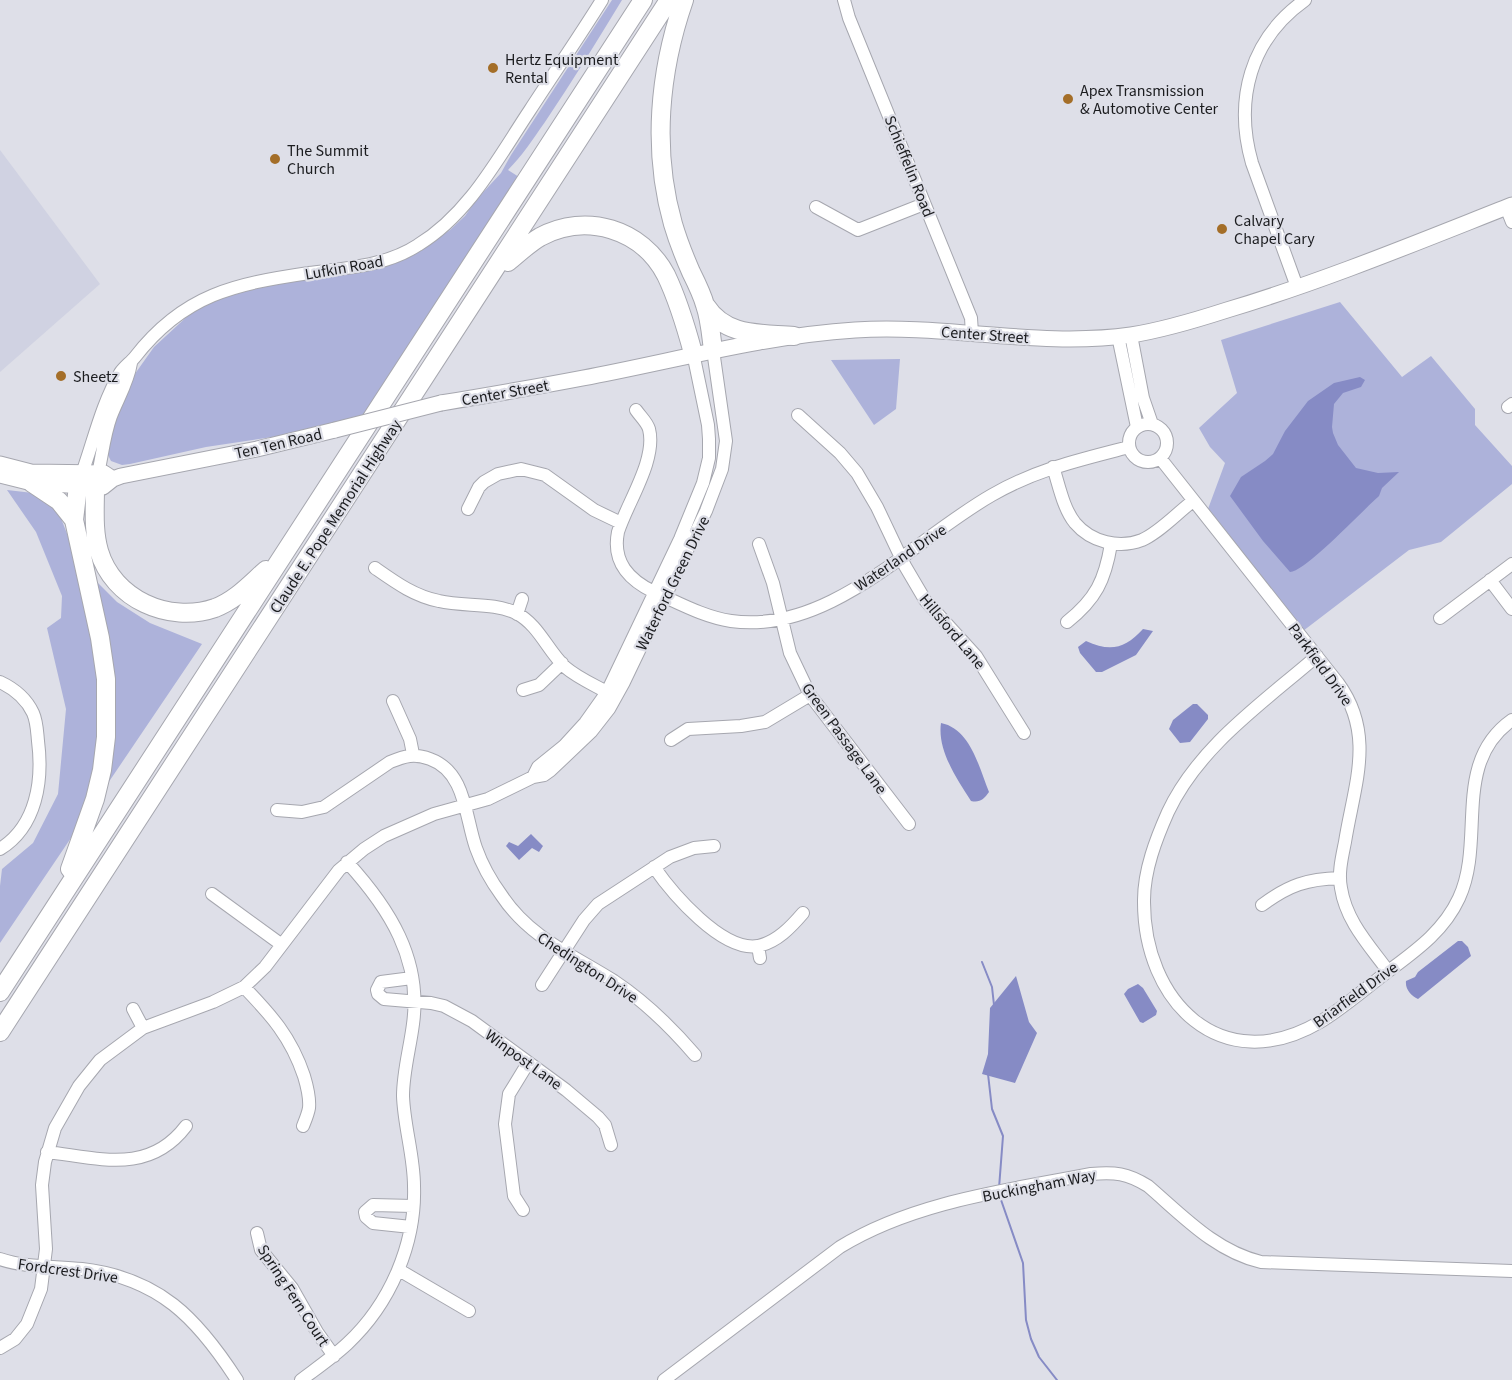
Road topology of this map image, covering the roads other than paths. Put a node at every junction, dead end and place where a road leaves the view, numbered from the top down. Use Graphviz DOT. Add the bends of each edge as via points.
graph roads {
  1 [pos="602,0"];
  2 [pos="643,0"];
  3 [pos="669,0"];
  4 [pos="684,0"];
  5 [pos="844,0"];
  6 [pos="1305,0"];
  7 [pos="924,204"];
  8 [pos="1509,206"];
  9 [pos="816,207"];
  10 [pos="1512,222"];
  11 [pos="492,275"];
  12 [pos="1297,287"];
  13 [pos="705,305"];
  14 [pos="972,333"];
  15 [pos="794,336"];
  16 [pos="1125,336"];
  17 [pos="713,350"];
  18 [pos="693,353"];
  19 [pos="441,403"];
  20 [pos="636,410"];
  21 [pos="798,415"];
  22 [pos="1152,424"];
  23 [pos="1137,428"];
  24 [pos="1129,447"];
  25 [pos="1160,458"];
  26 [pos="0,464"];
  27 [pos="1053,467"];
  28 [pos="0,475"];
  29 [pos="93,480"];
  30 [pos="32,483"];
  31 [pos="1193,501"];
  32 [pos="468,509"];
  33 [pos="74,520"];
  34 [pos="621,523"];
  35 [pos="759,544"];
  36 [pos="1111,544"];
  37 [pos="286,552"];
  38 [pos="902,556"];
  39 [pos="1512,564"];
  40 [pos="375,568"];
  41 [pos="1490,580"];
  42 [pos="659,594"];
  43 [pos="522,599"];
  44 [pos="1512,609"];
  45 [pos="517,614"];
  46 [pos="1440,618"];
  47 [pos="780,619"];
  48 [pos="1067,622"];
  49 [pos="1317,656"];
  50 [pos="562,663"];
  51 [pos="0,682"];
  52 [pos="523,690"];
  53 [pos="611,695"];
  54 [pos="810,695"];
  55 [pos="393,701"];
  56 [pos="1512,720"];
  57 [pos="1024,733"];
  58 [pos="671,740"];
  59 [pos="413,754"];
  60 [pos="465,806"];
  61 [pos="277,810"];
  62 [pos="909,825"];
  63 [pos="714,846"];
  64 [pos="0,849"];
  65 [pos="347,862"];
  66 [pos="654,867"];
  67 [pos="1340,878"];
  68 [pos="212,894"];
  69 [pos="1262,905"];
  70 [pos="54,908"];
  71 [pos="803,913"];
  72 [pos="282,945"];
  73 [pos="563,952"];
  74 [pos="1388,971"];
  75 [pos="412,978"];
  76 [pos="542,985"];
  77 [pos="244,987"];
  78 [pos="0,992"];
  79 [pos="415,1003"];
  80 [pos="134,1009"];
  81 [pos="143,1028"];
  82 [pos="0,1032"];
  83 [pos="695,1054"];
  84 [pos="528,1063"];
  85 [pos="186,1126"];
  86 [pos="303,1126"];
  87 [pos="611,1145"];
  88 [pos="47,1152"];
  89 [pos="414,1206"];
  90 [pos="523,1210"];
  91 [pos="411,1227"];
  92 [pos="256,1233"];
  93 [pos="0,1259"];
  94 [pos="45,1267"];
  95 [pos="399,1270"];
  96 [pos="1512,1271"];
  97 [pos="469,1311"];
  98 [pos="0,1348"];
  99 [pos="334,1356"];
  100 [pos="237,1380"];
  101 [pos="301,1380"];
  102 [pos="664,1380"];
  1 -- 29 [label="street, Lufkin Road" via="490,170 440,230 397,256 360,266 248,282 220,291 190,306 152,336 131,363"];
  2 -- 37 [label="highway, Claude E. Pope Memorial Highway"];
  3 -- 11 [label="highway, Claude E. Pope Memorial Highway"];
  4 -- 13 [label="highway" via="664,74 660,133 663,178 680,246"];
  5 -- 7 [label="street, Schieffelin Road"];
  6 -- 12 [label="street" via="1283,18 1262,47 1247,85 1244,111 1252,163"];
  7 -- 9 [label="street" via="858,230"];
  7 -- 14 [label="street, Schieffelin Road" via="971,318"];
  8 -- 10 [label="street"];
  8 -- 12 [label="main road, Center Street"];
  11 -- 18 [label="highway" via="540,237 562,228 585,224 621,232 647,250 666,275"];
  11 -- 82 [label="highway, Claude E. Pope Memorial Highway"];
  12 -- 16 [label="main road, Center Street" via="1210,316"];
  13 -- 15 [label="highway" via="714,318 740,331"];
  13 -- 17 [label="highway"];
  14 -- 15 [label="main road, Center Street" via="856,330"];
  14 -- 16 [label="main road, Center Street" via="1056,339"];
  15 -- 17 [label="main road, Center Street"];
  16 -- 22 [label="street"];
  16 -- 23 [label="street"];
  17 -- 18 [label="main road, Center Street"];
  17 -- 42 [label="street, Waterford Green Drive" via="726,441 722,469 706,511"];
  18 -- 19 [label="main road, Center Street" via="584,378"];
  18 -- 42 [label="street, Waterford Green Drive" via="708,425 709,458 704,483"];
  19 -- 29 [label="main road, Ten Ten Road, bridge" via="335,430"];
  20 -- 34 [label="street, Waterland Drive" via="649,429 649,446"];
  21 -- 38 [label="street, Hillsford Lane" via="857,473"];
  22 -- 23 [label="street"];
  22 -- 25 [label="street" via="1165,436 1166,448"];
  23 -- 24 [label="street" via="1130,436"];
  24 -- 25 [label="street" via="1141,461"];
  24 -- 27 [label="street, Waterland Drive"];
  25 -- 31 [label="street, Parkfield Drive"];
  26 -- 29 [label="main road, Ten Ten Road"];
  27 -- 36 [label="street" via="1075,523 1092,537"];
  27 -- 38 [label="street, Waterland Drive" via="990,496"];
  28 -- 30 [label="main road, Ten Ten Road"];
  29 -- 30 [label="main road, Ten Ten Road"];
  29 -- 33 [label="highway"];
  29 -- 37 [label="highway" via="94,528 105,565 128,593 156,609 192,613 221,605"];
  30 -- 33 [label="highway" via="59,501"];
  31 -- 36 [label="street" via="1147,537"];
  31 -- 49 [label="street, Parkfield Drive"];
  32 -- 34 [label="street" via="484,482 521,469 545,475 594,510"];
  33 -- 70 [label="highway" via="100,638 106,679 106,737 95,799"];
  34 -- 42 [label="street, Waterland Drive" via="616,543 620,564 636,582"];
  35 -- 47 [label="street, Green Passage Lane"];
  36 -- 48 [label="street" via="1097,591"];
  37 -- 70 [label="highway, Claude E. Pope Memorial Highway"];
  38 -- 47 [label="street, Waterland Drive" via="835,601"];
  38 -- 57 [label="street, Hillsford Lane" via="925,600 976,656"];
  39 -- 41 [label="street"];
  40 -- 45 [label="street" via="420,596"];
  41 -- 44 [label="street"];
  41 -- 46 [label="street"];
  42 -- 47 [label="street, Waterland Drive" via="698,612 731,621"];
  42 -- 53 [label="street, Waterford Green Drive"];
  43 -- 45 [label="street"];
  45 -- 50 [label="street" via="542,635"];
  47 -- 54 [label="street, Green Passage Lane" via="790,653"];
  49 -- 67 [label="street, Parkfield Drive" via="1346,693 1360,731"];
  49 -- 74 [label="street, Briarfield Drive" via="1209,751 1174,800 1147,872 1144,897 1148,940 1161,978 1181,1009 1214,1033 1236,1041 1265,1042 1308,1028"];
  50 -- 52 [label="street" via="539,685"];
  50 -- 53 [label="street"];
  51 -- 64 [label="street" via="16,690 32,712 40,753 37,797 19,832"];
  53 -- 60 [label="street, Waterford Green Drive" via="582,742 544,775"];
  54 -- 58 [label="street" via="765,722 688,729"];
  54 -- 62 [label="street, Green Passage Lane"];
  55 -- 59 [label="street"];
  56 -- 74 [label="street, Briarfield Drive" via="1497,732 1483,752 1472,801 1467,873 1460,896 1434,934"];
  59 -- 60 [label="street, Chedington Drive" via="446,768 459,786"];
  59 -- 61 [label="street" via="390,762 324,807 302,812"];
  60 -- 65 [label="street, Waterford Green Drive" via="396,830"];
  60 -- 73 [label="street, Chedington Drive" via="480,859 500,894 528,927"];
  63 -- 66 [label="street" via="681,852"];
  65 -- 72 [label="street, Waterford Green Drive"];
  65 -- 75 [label="street" via="392,920"];
  66 -- 71 [label="street" via="676,898 708,925 759,952"];
  66 -- 73 [label="street" via="598,904"];
  67 -- 69 [label="street" via="1300,883"];
  67 -- 74 [label="street, Parkfield Drive" via="1352,920"];
  68 -- 72 [label="street"];
  70 -- 78 [label="highway, Claude E. Pope Memorial Highway"];
  72 -- 77 [label="street, Waterford Green Drive"];
  73 -- 76 [label="street"];
  73 -- 83 [label="street, Chedington Drive" via="635,997"];
  75 -- 79 [label="street"];
  75 -- 79 [label="street, Winpost Lane" via="381,982 377,990 384,999"];
  77 -- 81 [label="street, Waterford Green Drive"];
  77 -- 86 [label="street" via="280,1027 298,1060 309,1099"];
  79 -- 84 [label="street, Winpost Lane" via="431,1003 460,1013"];
  79 -- 89 [label="street" via="403,1095"];
  80 -- 81 [label="street"];
  81 -- 88 [label="street, Waterford Green Drive" via="88,1073 60,1118"];
  84 -- 87 [label="street, Winpost Lane" via="598,1117"];
  84 -- 90 [label="street" via="509,1094 505,1124 514,1196"];
  85 -- 88 [label="street" via="161,1149 130,1159 114,1161"];
  88 -- 94 [label="street, Waterford Green Drive" via="42,1185"];
  89 -- 91 [label="street"];
  89 -- 91 [label="street" via="373,1205 365,1212 373,1223"];
  91 -- 95 [label="street"];
  92 -- 99 [label="street, Spring Fern Court" via="261,1250 292,1288"];
  93 -- 94 [label="street, Fordcrest Drive"];
  94 -- 98 [label="street, Waterford Green Drive" via="27,1324 15,1339"];
  94 -- 100 [label="street, Fordcrest Drive" via="108,1273 157,1293 199,1327"];
  95 -- 97 [label="street"];
  95 -- 99 [label="street" via="374,1314"];
  96 -- 102 [label="street, Buckingham Way" via="1261,1262 1227,1250 1128,1174 1090,1174 918,1211 868,1231 840,1247"];
  99 -- 101 [label="street"];
}
